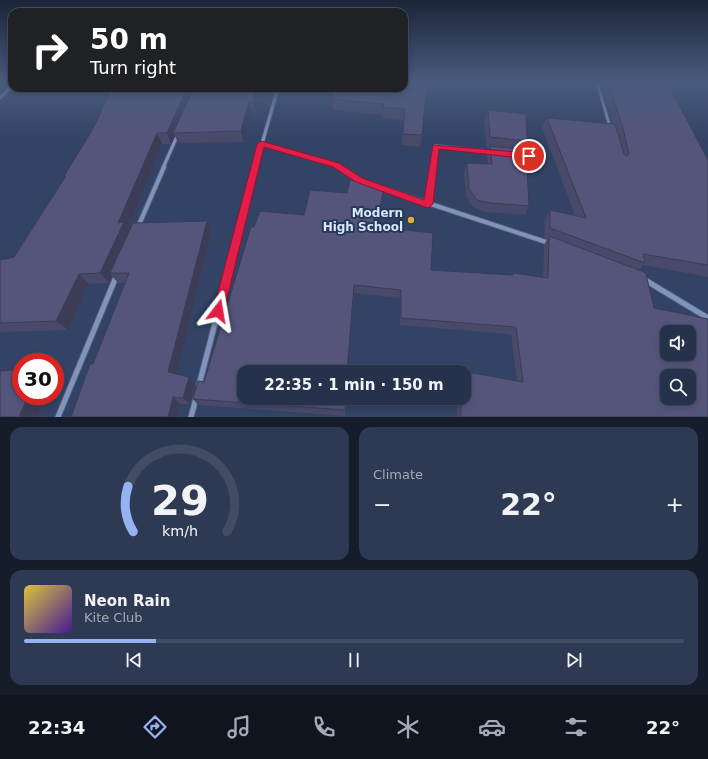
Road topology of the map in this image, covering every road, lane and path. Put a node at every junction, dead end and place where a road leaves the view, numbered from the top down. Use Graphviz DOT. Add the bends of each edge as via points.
graph roads {
  1 [pos="274,101"];
  2 [pos="603,101"];
  3 [pos="180,130"];
  4 [pos="612,133"];
  5 [pos="261,144"];
  6 [pos="498,153"];
  7 [pos="428,204"];
  8 [pos="137,229"];
  9 [pos="554,245"];
  10 [pos="118,272"];
  11 [pos="639,277"];
  12 [pos="708,318"];
  13 [pos="58,417"];
  14 [pos="191,417"];
  1 -- 5 [label="street"];
  2 -- 4 [label="lane"];
  3 -- 8 [label="street"];
  5 -- 7 [label="street" via="336,165 359,180"];
  5 -- 14 [label="street"];
  6 -- 7 [label="street" via="435,146"];
  7 -- 9 [label="street" via="504,226"];
  10 -- 13 [label="street"];
  11 -- 12 [label="street"];
}
